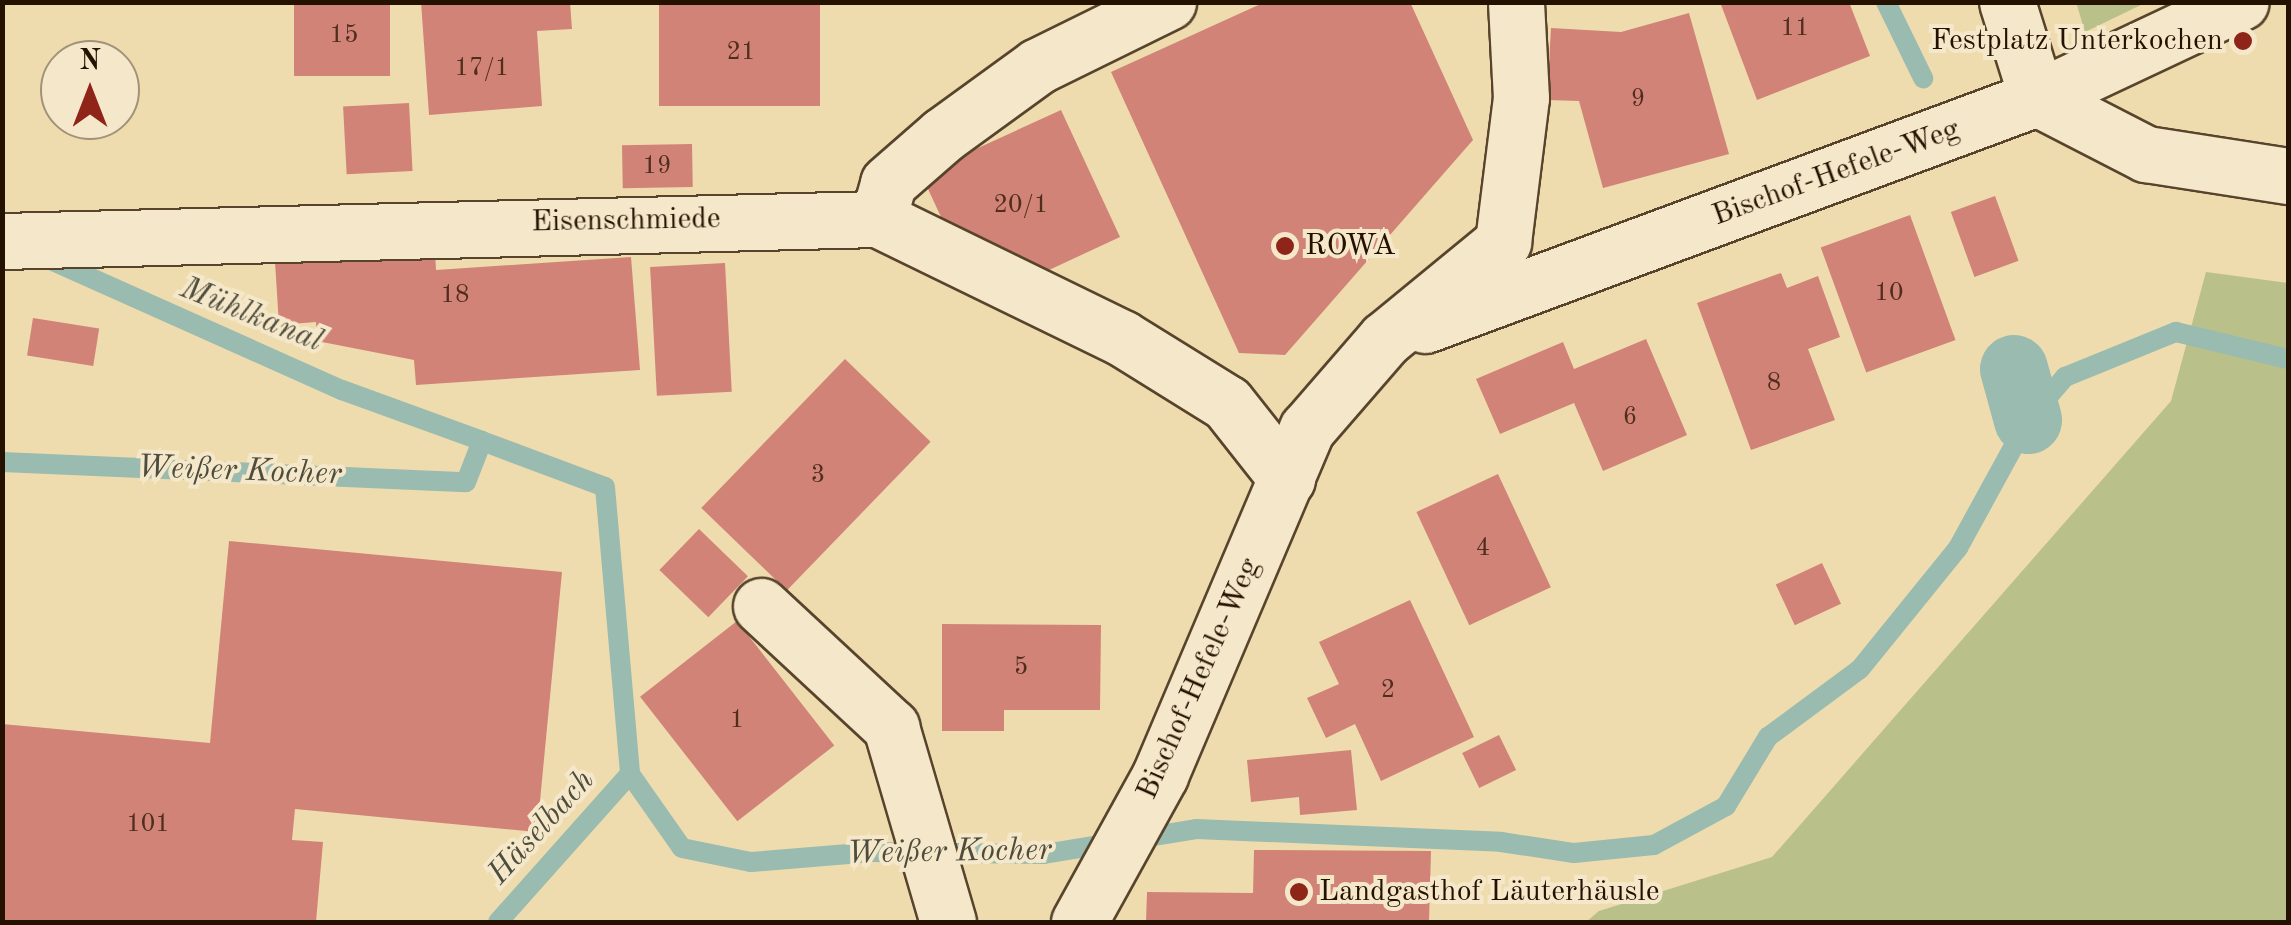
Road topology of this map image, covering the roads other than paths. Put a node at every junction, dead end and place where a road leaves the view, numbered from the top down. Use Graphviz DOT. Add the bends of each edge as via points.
graph roads {
  1 [pos="1168,2"];
  2 [pos="1516,2"];
  3 [pos="2007,2"];
  4 [pos="2241,2"];
  5 [pos="2037,98"];
  6 [pos="2288,176"];
  7 [pos="878,219"];
  8 [pos="28,239"];
  9 [pos="1385,339"];
  10 [pos="1287,478"];
  11 [pos="761,606"];
  12 [pos="943,905"];
  13 [pos="1079,922"];
  1 -- 7 [label="street" via="1038,66 944,135 888,183"];
  2 -- 9 [label="street, Bischof-Hefele-Weg" via="1521,98 1504,242"];
  3 -- 5 [label="street"];
  4 -- 5 [label="street, Bischof-Hefele-Weg"];
  5 -- 6 [label="street" via="2146,154"];
  5 -- 9 [label="street, Bischof-Hefele-Weg"];
  7 -- 8 [label="street, Eisenschmiede"];
  7 -- 10 [label="street" via="1122,338 1228,403"];
  9 -- 10 [label="street, Bischof-Hefele-Weg" via="1308,429"];
  10 -- 13 [label="street, Bischof-Hefele-Weg" via="1160,775"];
  11 -- 12 [label="street" via="891,726"];
}
